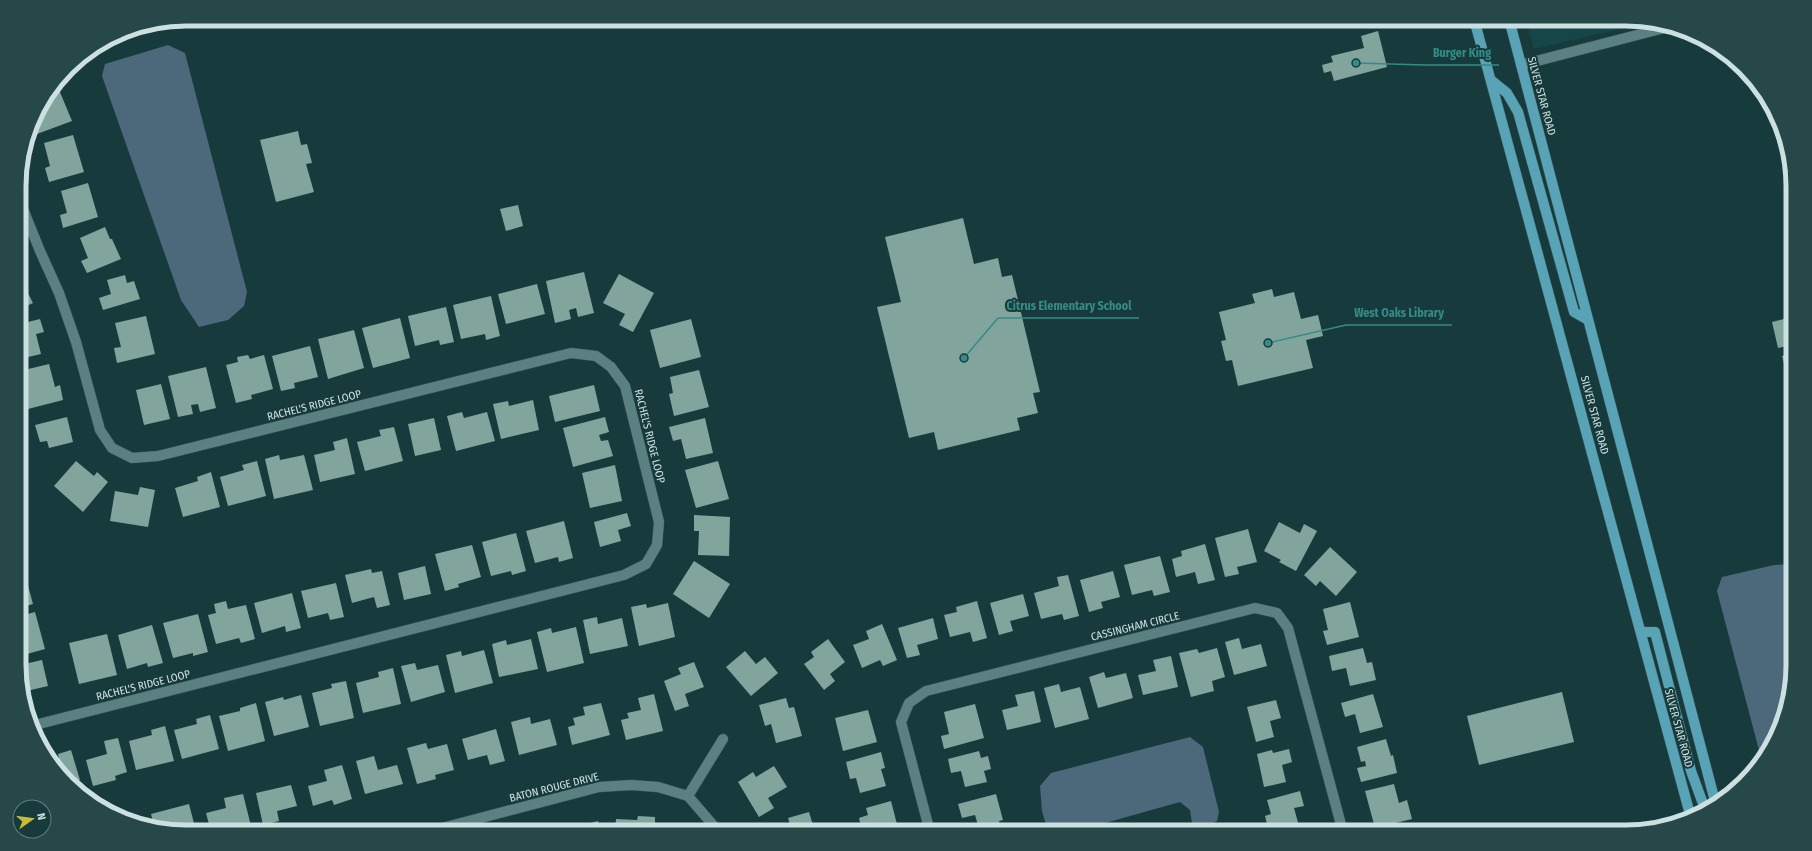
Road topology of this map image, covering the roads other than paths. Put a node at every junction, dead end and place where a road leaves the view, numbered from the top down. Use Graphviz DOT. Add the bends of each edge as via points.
graph roads {
  1 [pos="1476,26"];
  2 [pos="1511,26"];
  3 [pos="1659,29"];
  4 [pos="1521,65"];
  5 [pos="1492,80"];
  6 [pos="26,217"];
  7 [pos="1588,320"];
  8 [pos="1641,632"];
  9 [pos="37,724"];
  10 [pos="723,739"];
  11 [pos="688,796"];
  12 [pos="1714,798"];
  13 [pos="1704,805"];
  14 [pos="1689,812"];
  15 [pos="454,825"];
  16 [pos="713,825"];
  17 [pos="928,825"];
  18 [pos="1341,825"];
  1 -- 5 [label="main road, SILVER STAR ROAD"];
  2 -- 4 [label="main road, SILVER STAR ROAD"];
  3 -- 4 [label="street"];
  4 -- 7 [label="main road, SILVER STAR ROAD"];
  5 -- 7 [label="main road" via="1507,93 1518,112 1574,312"];
  5 -- 8 [label="main road, SILVER STAR ROAD"];
  6 -- 9 [label="street, RACHEL'S RIDGE LOOP" via="59,293 76,342 100,430 112,448 132,458 158,456 571,354 596,356 611,367 625,386 659,522 657,545 646,564 624,575"];
  7 -- 12 [label="main road, SILVER STAR ROAD"];
  8 -- 13 [label="main road" via="1655,632 1691,771"];
  8 -- 14 [label="main road, SILVER STAR ROAD"];
  10 -- 11 [label="street"];
  11 -- 15 [label="street, BATON ROUGE DRIVE" via="658,787 599,787"];
  11 -- 16 [label="street"];
  17 -- 18 [label="street, CASSINGHAM CIRCLE" via="901,722 909,703 926,692 1255,608 1277,613 1288,628"];
}
